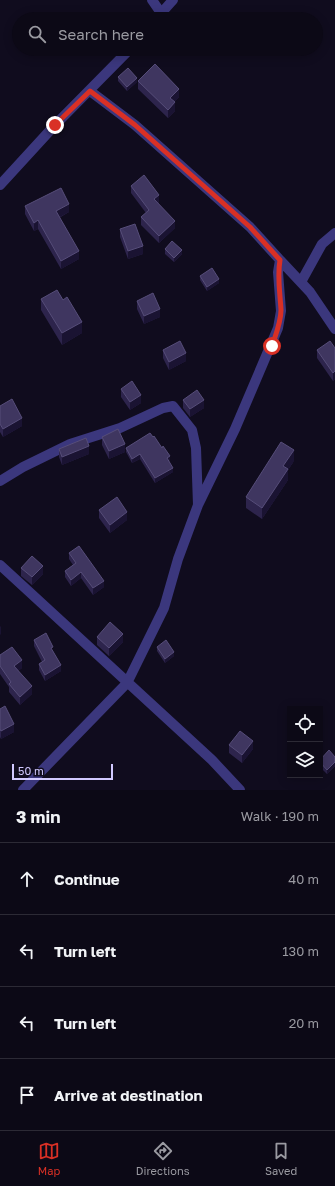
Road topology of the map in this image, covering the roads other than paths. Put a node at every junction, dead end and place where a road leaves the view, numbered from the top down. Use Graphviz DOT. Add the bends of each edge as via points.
graph roads {
  1 [pos="152,0"];
  2 [pos="173,0"];
  3 [pos="157,12"];
  4 [pos="162,12"];
  5 [pos="123,56"];
  6 [pos="90,91"];
  7 [pos="0,185"];
  8 [pos="335,233"];
  9 [pos="280,260"];
  10 [pos="301,282"];
  11 [pos="335,329"];
  12 [pos="0,481"];
  13 [pos="198,505"];
  14 [pos="0,565"];
  15 [pos="127,683"];
  16 [pos="23,790"];
  17 [pos="240,790"];
  1 -- 3 [label="street"];
  2 -- 4 [label="street"];
  5 -- 6 [label="street"];
  6 -- 7 [label="street"];
  6 -- 9 [label="street" via="118,111 250,227"];
  8 -- 10 [label="street" via="322,244"];
  9 -- 10 [label="street"];
  9 -- 13 [label="street" via="278,272 281,311 278,328 235,429"];
  10 -- 11 [label="street"];
  12 -- 13 [label="street" via="22,467 70,444 120,428 173,406 192,430 196,448"];
  13 -- 15 [label="street" via="178,559 164,608"];
  14 -- 15 [label="street"];
  15 -- 16 [label="street"];
  15 -- 17 [label="street" via="212,760"];
}
